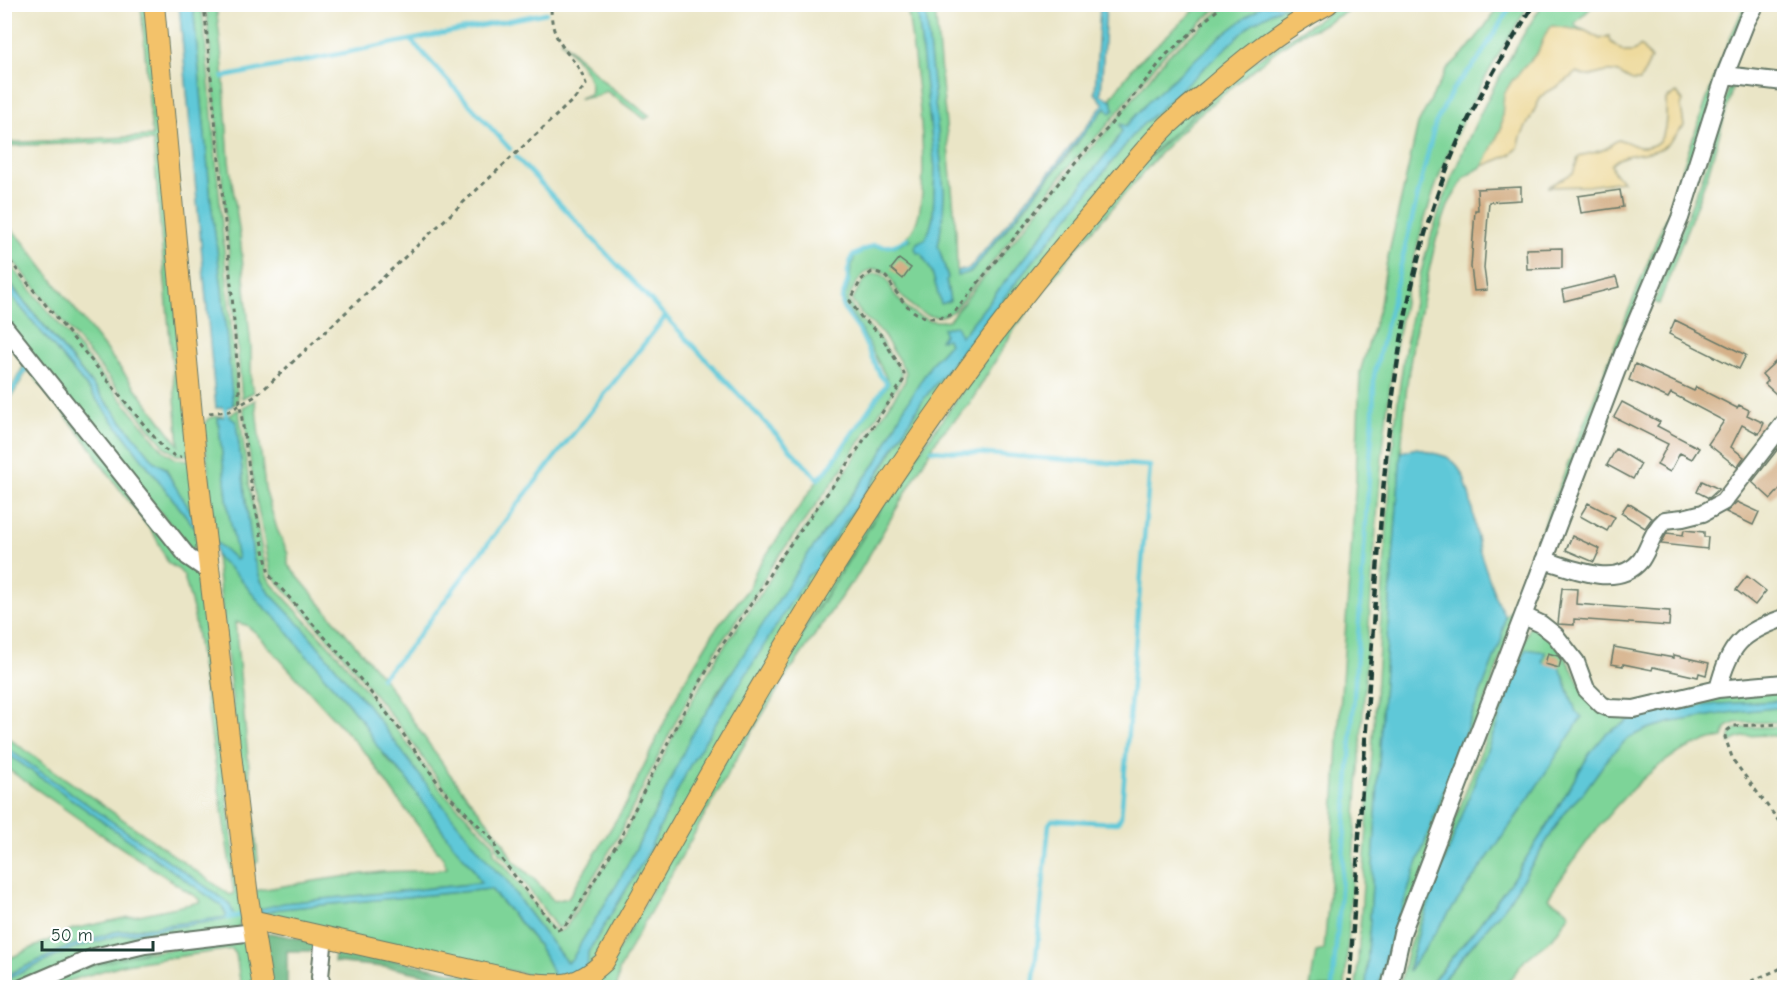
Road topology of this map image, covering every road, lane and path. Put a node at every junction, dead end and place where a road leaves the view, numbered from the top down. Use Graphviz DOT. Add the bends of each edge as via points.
graph roads {
  1 [pos="154,4"];
  2 [pos="204,4"];
  3 [pos="551,4"];
  4 [pos="1224,4"];
  5 [pos="1328,4"];
  6 [pos="1756,4"];
  7 [pos="1725,75"];
  8 [pos="1785,82"];
  9 [pos="4,254"];
  10 [pos="4,326"];
  11 [pos="240,405"];
  12 [pos="213,412"];
  13 [pos="1785,423"];
  14 [pos="196,458"];
  15 [pos="1544,560"];
  16 [pos="209,563"];
  17 [pos="1524,616"];
  18 [pos="1785,618"];
  19 [pos="1785,683"];
  20 [pos="1718,690"];
  21 [pos="1785,724"];
  22 [pos="1785,828"];
  23 [pos="252,923"];
  24 [pos="324,936"];
  25 [pos="1785,967"];
  26 [pos="22,987"];
  27 [pos="263,987"];
  28 [pos="323,987"];
  29 [pos="1390,987"];
  30 [pos="1735,987"];
  1 -- 14 [label="main road"];
  2 -- 11 [label="path"];
  3 -- 11 [label="path" via="559,41 575,61 586,85 266,387"];
  4 -- 11 [label="path" via="1167,54 953,314 939,320 922,317 879,272 872,272 857,286 850,301 880,334 904,373 903,381 718,651 620,838 564,927 557,930 496,852 495,842 443,790 353,670 269,575"];
  5 -- 24 [label="main road" via="1257,49 1167,126 1038,274 938,408 793,632 603,962 588,977 560,985 529,983"];
  6 -- 7 [label="street"];
  7 -- 8 [label="street"];
  7 -- 15 [label="street" via="1680,218"];
  9 -- 14 [label="path" via="164,449 176,457"];
  10 -- 16 [label="street" via="188,557"];
  11 -- 12 [label="path" via="229,411"];
  13 -- 15 [label="street" via="1723,502 1703,513 1665,520 1632,567 1599,574"];
  14 -- 16 [label="main road"];
  15 -- 17 [label="street"];
  16 -- 23 [label="main road"];
  17 -- 20 [label="street" via="1555,634 1576,662 1586,689 1609,708 1634,709"];
  17 -- 29 [label="street" via="1402,933"];
  18 -- 20 [label="street" via="1758,627 1744,638 1726,664"];
  19 -- 20 [label="street"];
  21 -- 22 [label="path" via="1734,726 1725,737 1733,760"];
  23 -- 24 [label="main road"];
  23 -- 26 [label="street" via="94,957"];
  23 -- 27 [label="main road"];
  24 -- 28 [label="street" via="320,977"];
  25 -- 30 [label="path"];
}
